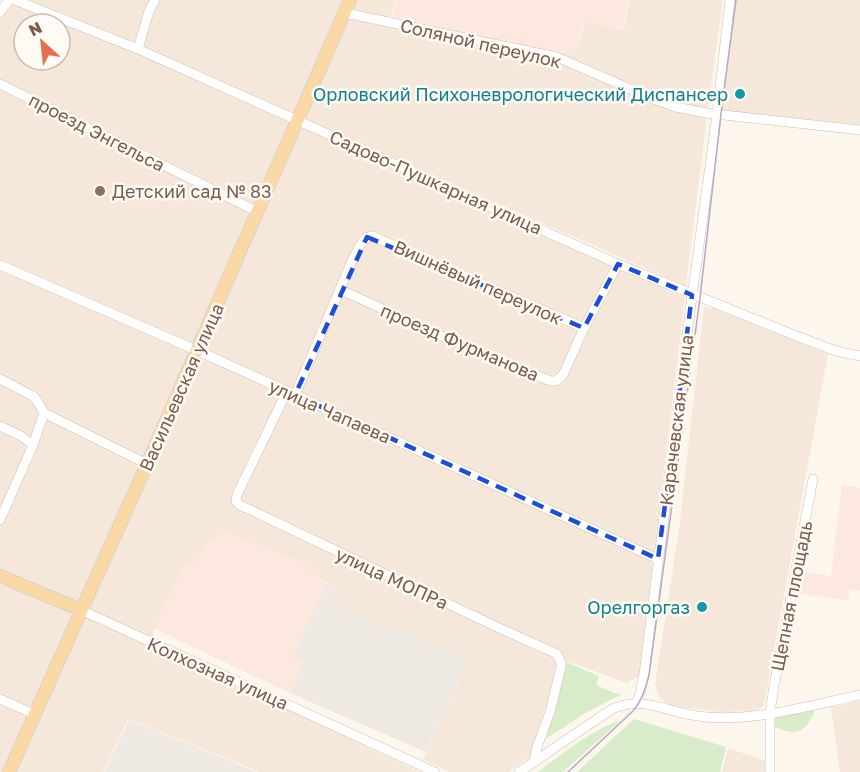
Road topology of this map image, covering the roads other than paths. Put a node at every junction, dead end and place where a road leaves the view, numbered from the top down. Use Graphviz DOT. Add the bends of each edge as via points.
graph roads {
  1 [pos="9,0"];
  2 [pos="15,0"];
  3 [pos="155,0"];
  4 [pos="350,0"];
  5 [pos="730,0"];
  6 [pos="0,12"];
  7 [pos="345,13"];
  8 [pos="138,48"];
  9 [pos="0,84"];
  10 [pos="717,114"];
  11 [pos="298,120"];
  12 [pos="860,130"];
  13 [pos="258,213"];
  14 [pos="618,264"];
  15 [pos="0,265"];
  16 [pos="341,290"];
  17 [pos="692,295"];
  18 [pos="584,328"];
  19 [pos="196,350"];
  20 [pos="860,356"];
  21 [pos="0,380"];
  22 [pos="291,393"];
  23 [pos="44,413"];
  24 [pos="0,426"];
  25 [pos="33,445"];
  26 [pos="147,464"];
  27 [pos="813,480"];
  28 [pos="0,520"];
  29 [pos="658,559"];
  30 [pos="0,576"];
  31 [pos="81,610"];
  32 [pos="860,695"];
  33 [pos="0,699"];
  34 [pos="637,703"];
  35 [pos="770,713"];
  36 [pos="34,714"];
  37 [pos="534,762"];
  38 [pos="6,770"];
  39 [pos="435,772"];
  40 [pos="519,772"];
  41 [pos="770,772"];
  1 -- 6 [label="street"];
  2 -- 8 [label="street, Садово-Пушкарная улица"];
  3 -- 8 [label="street"];
  4 -- 7 [label="main road, Васильевская улица"];
  5 -- 10 [label="street, Карачевская улица"];
  7 -- 10 [label="street, Соляной переулок" via="557,57 676,107"];
  7 -- 11 [label="main road, Васильевская улица"];
  8 -- 11 [label="street, Садово-Пушкарная улица"];
  9 -- 13 [label="street, проезд Энгельса"];
  10 -- 12 [label="street, Соляной переулок"];
  10 -- 17 [label="street, Карачевская улица"];
  11 -- 13 [label="main road, Васильевская улица"];
  11 -- 14 [label="street, Садово-Пушкарная улица"];
  13 -- 19 [label="main road, Васильевская улица"];
  14 -- 17 [label="street, Садово-Пушкарная улица"];
  14 -- 18 [label="street, проезд Фурманова"];
  15 -- 19 [label="street, улица Чапаева"];
  16 -- 18 [label="street, проезд Фурманова" via="492,359 551,381 563,375"];
  16 -- 18 [label="street, Вишнёвый переулок" via="363,241 372,236"];
  16 -- 22 [label="street"];
  17 -- 20 [label="street, Садово-Пушкарная улица" via="836,351"];
  17 -- 29 [label="street, Карачевская улица"];
  19 -- 22 [label="street, улица Чапаева"];
  19 -- 26 [label="main road, Васильевская улица"];
  21 -- 23 [label="street" via="33,396"];
  22 -- 29 [label="street, улица Чапаева"];
  22 -- 37 [label="street, улица МОПРа" via="236,501 557,654 561,667"];
  23 -- 25 [label="street"];
  23 -- 26 [label="street"];
  24 -- 25 [label="street"];
  25 -- 28 [label="street"];
  26 -- 31 [label="main road, Васильевская улица"];
  27 -- 35 [label="street, Щепная площадь"];
  29 -- 34 [label="street, Карачевская улица"];
  30 -- 31 [label="main road, Колхозная улица"];
  31 -- 36 [label="main road, Васильевская улица"];
  31 -- 39 [label="street, Колхозная улица"];
  32 -- 35 [label="street"];
  33 -- 36 [label="street"];
  34 -- 35 [label="street" via="695,716 728,718"];
  34 -- 37 [label="street" via="612,709"];
  35 -- 41 [label="street, Щепная площадь"];
  36 -- 38 [label="main road, Васильевская улица"];
  37 -- 40 [label="street"];
}
